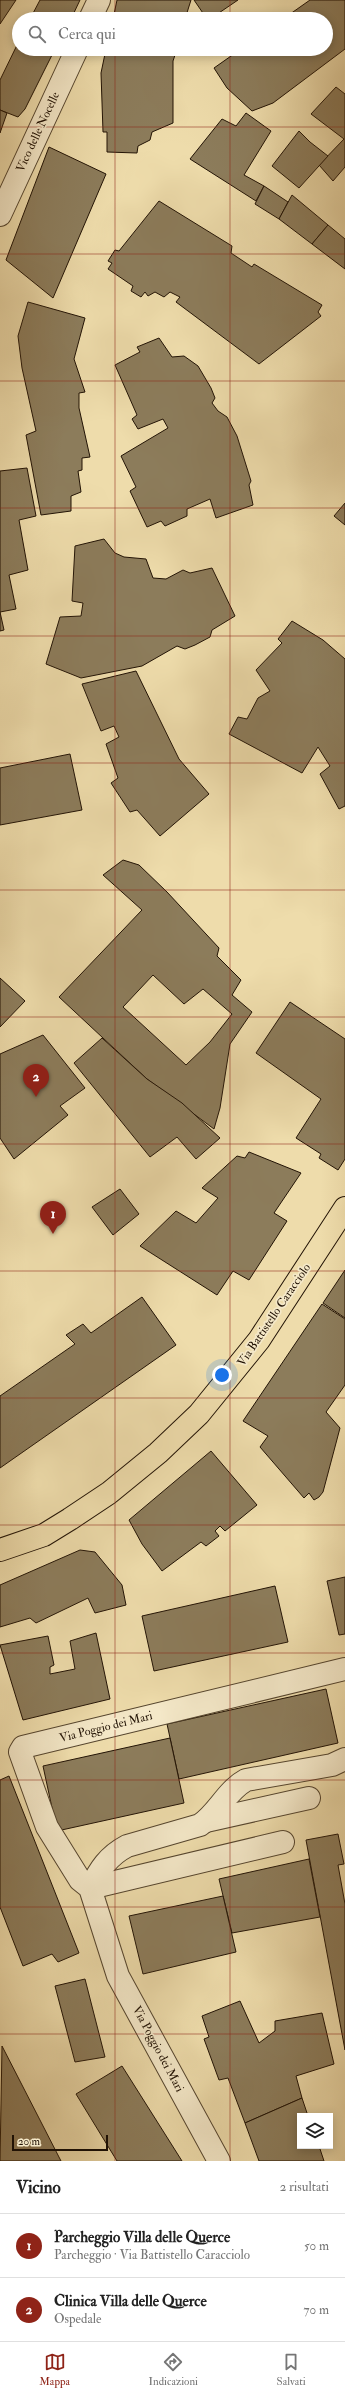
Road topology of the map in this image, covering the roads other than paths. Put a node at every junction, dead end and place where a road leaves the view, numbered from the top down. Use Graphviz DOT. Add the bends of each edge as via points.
graph roads {
  1 [pos="99,0"];
  2 [pos="93,12"];
  3 [pos="73,56"];
  4 [pos="0,215"];
  5 [pos="345,1208"];
  6 [pos="0,1550"];
  7 [pos="345,1669"];
  8 [pos="345,1759"];
  9 [pos="309,1798"];
  10 [pos="206,1821"];
  11 [pos="282,1842"];
  12 [pos="90,1888"];
  13 [pos="219,2161"];
  1 -- 2 [label="street"];
  3 -- 4 [label="street, Vico delle Nocelle"];
  5 -- 6 [label="main road, Via Battistello Caracciolo" via="259,1340 199,1414 158,1453 70,1519 44,1535"];
  7 -- 12 [label="street, Via Poggio dei Mari" via="23,1747 20,1755 47,1827 80,1880"];
  8 -- 10 [label="street" via="332,1765 246,1780 234,1788"];
  9 -- 10 [label="street"];
  10 -- 12 [label="street" via="193,1828 118,1850 104,1863"];
  11 -- 12 [label="street"];
  12 -- 13 [label="street, Via Poggio dei Mari" via="118,1976"];
}
